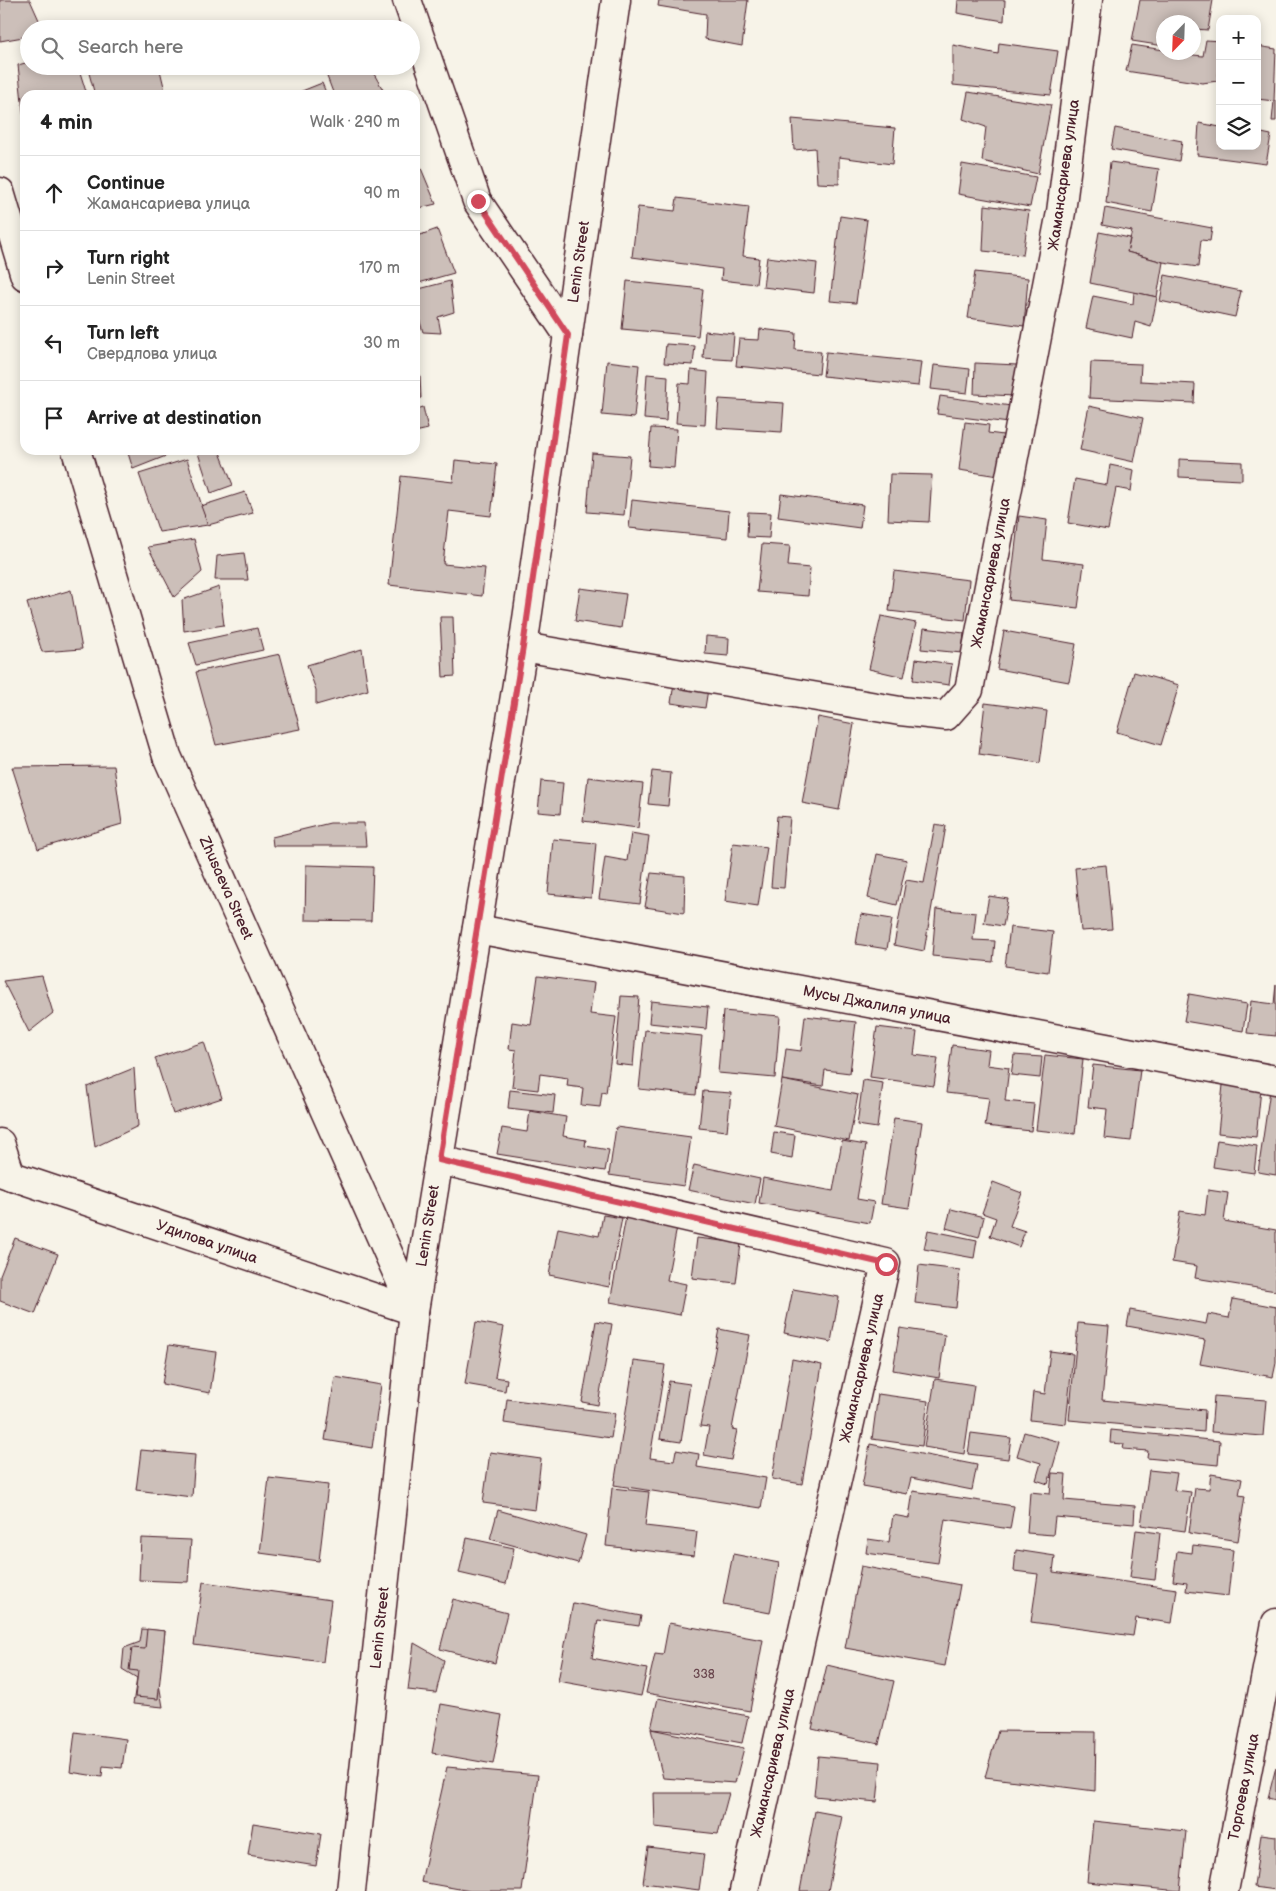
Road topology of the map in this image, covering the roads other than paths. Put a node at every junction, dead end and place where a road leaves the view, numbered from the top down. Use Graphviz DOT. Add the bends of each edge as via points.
graph roads {
  1 [pos="407,0"];
  2 [pos="616,0"];
  3 [pos="1088,0"];
  4 [pos="414,20"];
  5 [pos="420,37"];
  6 [pos="0,192"];
  7 [pos="20,259"];
  8 [pos="568,335"];
  9 [pos="77,455"];
  10 [pos="523,647"];
  11 [pos="477,929"];
  12 [pos="1276,1080"];
  13 [pos="0,1143"];
  14 [pos="439,1160"];
  15 [pos="6,1174"];
  16 [pos="414,1311"];
  17 [pos="1276,1623"];
  18 [pos="351,1891"];
  19 [pos="744,1891"];
  20 [pos="1224,1891"];
  1 -- 4 [label="street"];
  2 -- 8 [label="street, Lenin Street"];
  3 -- 10 [label="street, Жамансариева улица" via="1061,212 969,690 946,716 900,712"];
  5 -- 8 [label="street" via="478,201"];
  6 -- 7 [label="street"];
  8 -- 10 [label="street, Lenin Street"];
  9 -- 16 [label="street, Zhusaeva Street" via="167,756"];
  10 -- 11 [label="street, Lenin Street"];
  11 -- 12 [label="street, Мусы Джалиля улица"];
  11 -- 14 [label="street, Lenin Street"];
  13 -- 15 [label="street"];
  14 -- 16 [label="street, Lenin Street"];
  14 -- 19 [label="street, Жамансариева улица" via="886,1264"];
  15 -- 16 [label="street, Удилова улица"];
  16 -- 18 [label="street, Lenin Street"];
  17 -- 20 [label="street, Торгоева улица"];
}
